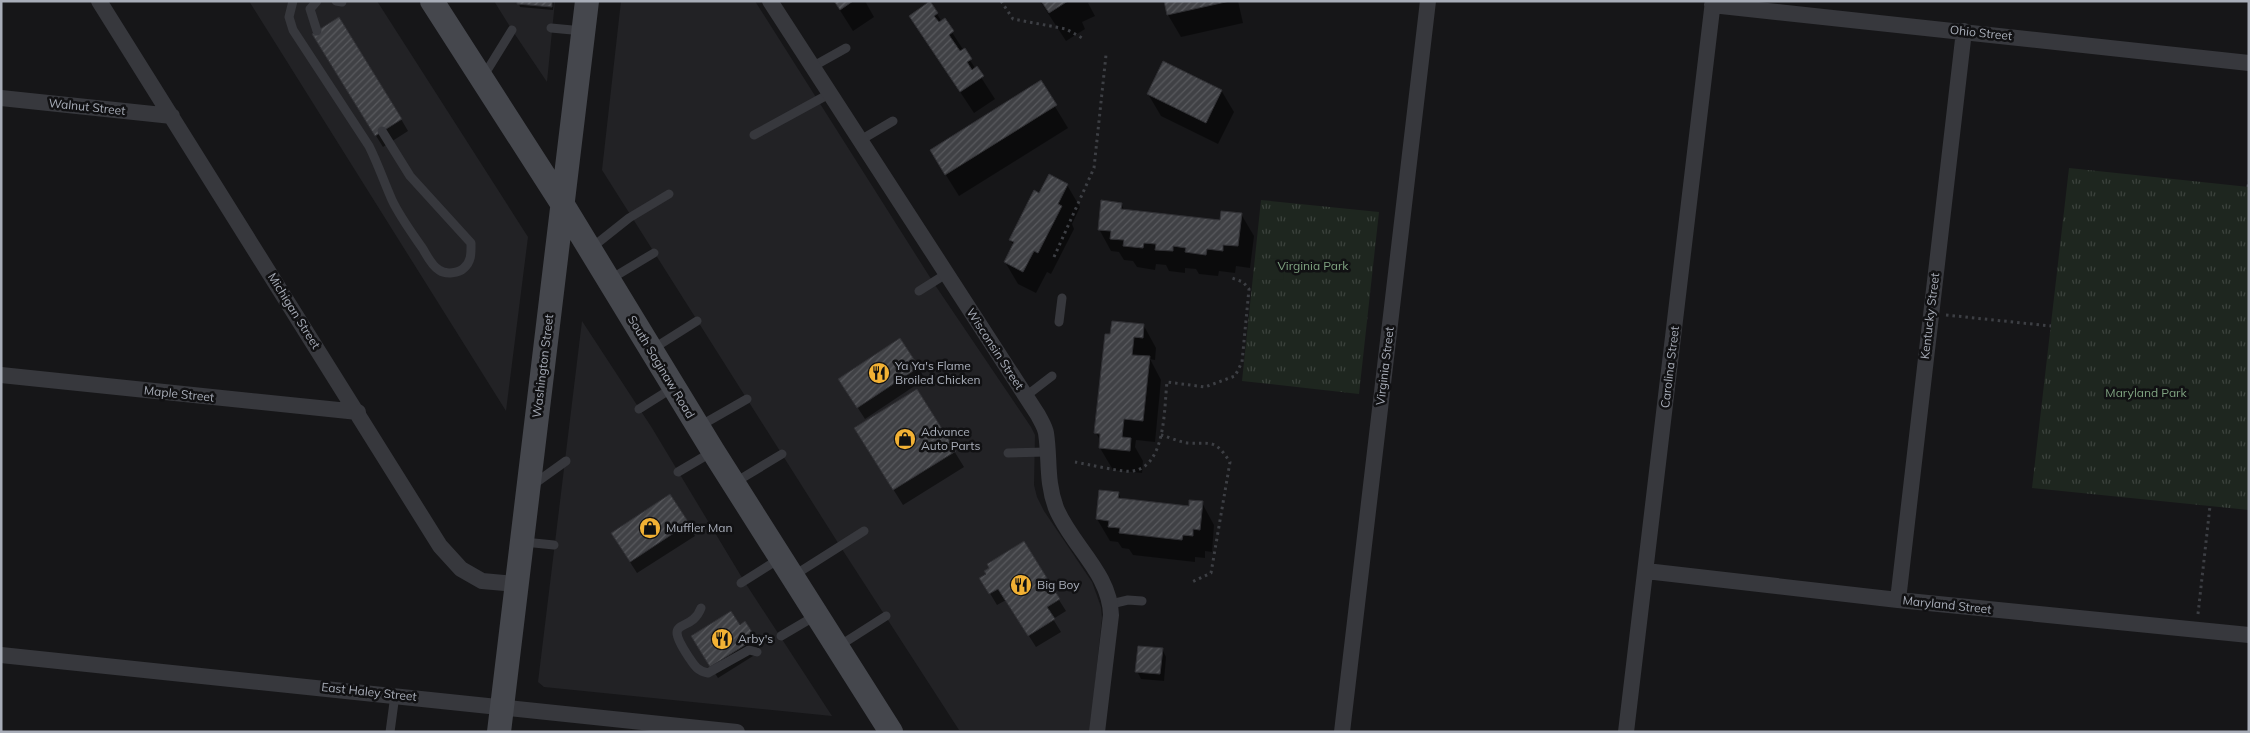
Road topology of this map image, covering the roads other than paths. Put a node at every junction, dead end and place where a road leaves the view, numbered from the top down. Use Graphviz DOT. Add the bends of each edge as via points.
graph roads {
  1 [pos="99,1"];
  2 [pos="293,1"];
  3 [pos="317,1"];
  4 [pos="432,1"];
  5 [pos="588,1"];
  6 [pos="770,1"];
  7 [pos="1428,1"];
  8 [pos="1713,3"];
  9 [pos="551,28"];
  10 [pos="512,30"];
  11 [pos="317,31"];
  12 [pos="584,31"];
  13 [pos="1964,31"];
  14 [pos="846,48"];
  15 [pos="2249,63"];
  16 [pos="812,67"];
  17 [pos="481,79"];
  18 [pos="829,94"];
  19 [pos="1,98"];
  20 [pos="172,116"];
  21 [pos="893,121"];
  22 [pos="382,131"];
  23 [pos="754,135"];
  24 [pos="860,141"];
  25 [pos="669,194"];
  26 [pos="563,204"];
  27 [pos="590,249"];
  28 [pos="654,253"];
  29 [pos="946,274"];
  30 [pos="609,281"];
  31 [pos="919,291"];
  32 [pos="1062,298"];
  33 [pos="697,321"];
  34 [pos="1060,322"];
  35 [pos="651,350"];
  36 [pos="1,375"];
  37 [pos="1052,376"];
  38 [pos="674,387"];
  39 [pos="1026,396"];
  40 [pos="747,399"];
  41 [pos="639,409"];
  42 [pos="358,412"];
  43 [pos="698,427"];
  44 [pos="713,451"];
  45 [pos="1046,452"];
  46 [pos="1008,453"];
  47 [pos="782,454"];
  48 [pos="566,461"];
  49 [pos="678,472"];
  50 [pos="734,483"];
  51 [pos="528,489"];
  52 [pos="864,531"];
  53 [pos="521,542"];
  54 [pos="554,545"];
  55 [pos="787,567"];
  56 [pos="1646,571"];
  57 [pos="741,583"];
  58 [pos="516,584"];
  59 [pos="1898,600"];
  60 [pos="1142,602"];
  61 [pos="1111,604"];
  62 [pos="701,608"];
  63 [pos="818,614"];
  64 [pos="886,616"];
  65 [pos="2249,635"];
  66 [pos="781,636"];
  67 [pos="839,646"];
  68 [pos="757,652"];
  69 [pos="1,655"];
  70 [pos="395,695"];
  71 [pos="502,706"];
  72 [pos="729,731"];
  73 [pos="390,732"];
  74 [pos="500,732"];
  75 [pos="891,732"];
  76 [pos="1097,732"];
  77 [pos="1342,732"];
  78 [pos="1626,732"];
  1 -- 20 [label="street, Michigan Street"];
  2 -- 22 [label="lane" via="289,17 294,30 369,146 392,201 412,233 439,270 452,273 463,270 472,252 470,243 410,176"];
  3 -- 11 [label="lane" via="310,9"];
  4 -- 17 [label="main road, South Saginaw Road"];
  5 -- 12 [label="main road, Washington Street"];
  6 -- 16 [label="street, Wisconsin Street"];
  7 -- 77 [label="street, Virginia Street"];
  8 -- 13 [label="street, Ohio Street"];
  8 -- 56 [label="street, Carolina Street"];
  9 -- 12 [label="lane"];
  10 -- 17 [label="lane"];
  12 -- 26 [label="main road, Washington Street"];
  13 -- 15 [label="street, Ohio Street"];
  13 -- 59 [label="street, Kentucky Street"];
  14 -- 16 [label="lane"];
  16 -- 18 [label="street, Wisconsin Street"];
  17 -- 26 [label="main road, South Saginaw Road"];
  18 -- 23 [label="lane"];
  18 -- 24 [label="street, Wisconsin Street"];
  19 -- 20 [label="street, Walnut Street"];
  20 -- 42 [label="street, Michigan Street"];
  21 -- 24 [label="lane"];
  24 -- 29 [label="street, Wisconsin Street"];
  25 -- 27 [label="lane" via="629,218"];
  26 -- 27 [label="main road, South Saginaw Road"];
  26 -- 51 [label="main road, Washington Street"];
  27 -- 30 [label="main road, South Saginaw Road"];
  28 -- 30 [label="lane"];
  29 -- 31 [label="lane"];
  29 -- 39 [label="street, Wisconsin Street"];
  30 -- 35 [label="main road, South Saginaw Road"];
  32 -- 34 [label="lane"];
  33 -- 35 [label="lane"];
  35 -- 38 [label="main road, South Saginaw Road"];
  36 -- 42 [label="street, Maple Street"];
  37 -- 39 [label="lane"];
  38 -- 41 [label="lane"];
  38 -- 43 [label="main road, South Saginaw Road"];
  39 -- 45 [label="street, Wisconsin Street" via="1046,431"];
  40 -- 43 [label="lane"];
  42 -- 58 [label="street, Michigan Street" via="440,546 461,568 482,581"];
  43 -- 44 [label="main road, South Saginaw Road"];
  44 -- 49 [label="lane"];
  44 -- 50 [label="main road, South Saginaw Road"];
  45 -- 46 [label="lane"];
  45 -- 61 [label="street, Wisconsin Street" via="1048,481 1057,509 1101,578"];
  47 -- 50 [label="lane"];
  48 -- 51 [label="lane"];
  50 -- 55 [label="main road, South Saginaw Road"];
  51 -- 53 [label="main road, Washington Street"];
  52 -- 55 [label="lane"];
  53 -- 54 [label="lane"];
  53 -- 58 [label="main road, Washington Street"];
  55 -- 57 [label="lane"];
  55 -- 63 [label="main road, South Saginaw Road"];
  56 -- 59 [label="street, Maryland Street"];
  56 -- 78 [label="street, Carolina Street"];
  58 -- 71 [label="main road, Washington Street"];
  59 -- 65 [label="street, Maryland Street"];
  60 -- 61 [label="lane" via="1128,600"];
  61 -- 76 [label="street, Wisconsin Street"];
  62 -- 68 [label="lane" via="698,616 678,628 676,633 676,639 696,669 708,673 749,650"];
  63 -- 66 [label="lane"];
  63 -- 67 [label="main road, South Saginaw Road"];
  64 -- 67 [label="lane"];
  67 -- 75 [label="main road, South Saginaw Road"];
  69 -- 70 [label="street, East Haley Street"];
  70 -- 71 [label="street, East Haley Street"];
  70 -- 73 [label="lane"];
  71 -- 72 [label="street, East Haley Street"];
  71 -- 74 [label="main road, Washington Street"];
}
